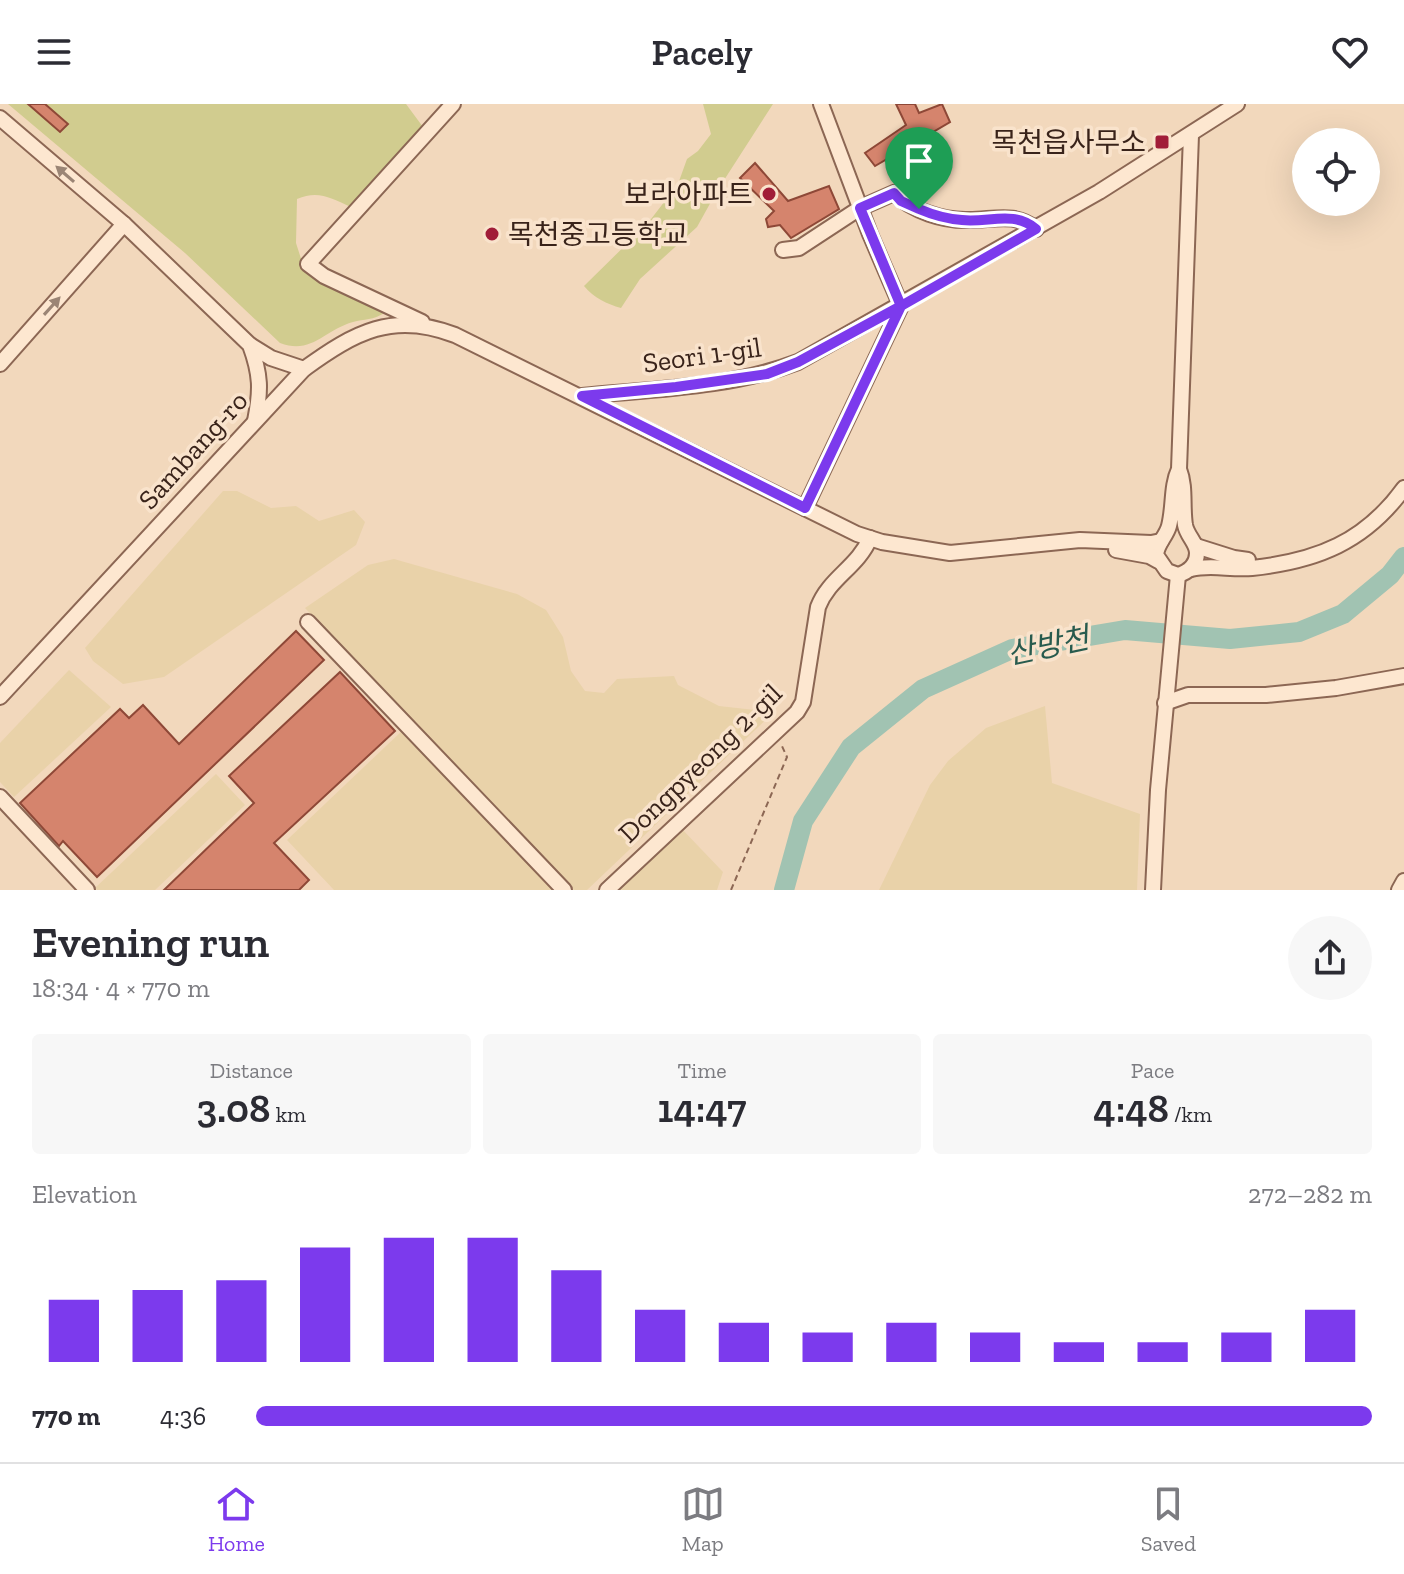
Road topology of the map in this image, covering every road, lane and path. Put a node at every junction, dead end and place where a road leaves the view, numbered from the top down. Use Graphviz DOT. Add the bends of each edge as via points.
graph roads {
  1 [pos="453,104"];
  2 [pos="821,104"];
  3 [pos="1237,104"];
  4 [pos="0,118"];
  5 [pos="1191,135"];
  6 [pos="860,208"];
  7 [pos="124,224"];
  8 [pos="1036,229"];
  9 [pos="783,250"];
  10 [pos="901,306"];
  11 [pos="434,327"];
  12 [pos="250,345"];
  13 [pos="0,364"];
  14 [pos="304,369"];
  15 [pos="582,396"];
  16 [pos="255,421"];
  17 [pos="1179,469"];
  18 [pos="1404,488"];
  19 [pos="805,508"];
  20 [pos="870,538"];
  21 [pos="1164,539"];
  22 [pos="1090,541"];
  23 [pos="1193,542"];
  24 [pos="1158,561"];
  25 [pos="1264,565"];
  26 [pos="1184,572"];
  27 [pos="308,622"];
  28 [pos="26,671"];
  29 [pos="1404,676"];
  30 [pos="0,687"];
  31 [pos="1166,696"];
  32 [pos="0,697"];
  33 [pos="774,732"];
  34 [pos="0,797"];
  35 [pos="1404,881"];
  36 [pos="87,890"];
  37 [pos="564,890"];
  38 [pos="607,890"];
  39 [pos="731,890"];
  40 [pos="1153,890"];
  41 [pos="1399,890"];
  1 -- 11 [label="street, Sambang-ro" via="308,264"];
  2 -- 6 [label="street"];
  3 -- 5 [label="street, Seori 1-gil"];
  7 -- 4 [label="street, one-way"];
  5 -- 8 [label="street, Seori 1-gil"];
  5 -- 17 [label="street"];
  6 -- 8 [label="street" via="894,193 935,215 965,220 1010,217"];
  6 -- 9 [label="street" via="799,248"];
  6 -- 10 [label="street"];
  7 -- 12 [label="street"];
  13 -- 7 [label="street, one-way"];
  8 -- 10 [label="street, Seori 1-gil"];
  10 -- 15 [label="street, Seori 1-gil" via="767,374"];
  10 -- 19 [label="street"];
  11 -- 14 [label="street, Sambang-ro" via="391,325 358,334"];
  11 -- 15 [label="street, Sambang-ro"];
  12 -- 14 [label="street"];
  12 -- 16 [label="street" via="259,370"];
  14 -- 16 [label="street, Sambang-ro"];
  15 -- 19 [label="street, Sambang-ro"];
  16 -- 28 [label="street, Sambang-ro"];
  17 -- 21 [label="street"];
  17 -- 23 [label="street" via="1185,524"];
  18 -- 25 [label="street" via="1387,511 1347,541 1317,556"];
  19 -- 20 [label="street, Sambang-ro"];
  20 -- 22 [label="street, Sambang-ro" via="950,553"];
  20 -- 33 [label="street, Dongpyeong 2-gil" via="863,553 823,594 803,702"];
  21 -- 22 [label="street, Sambang-ro"];
  21 -- 23 [label="street" via="1177,534"];
  21 -- 24 [label="street" via="1157,549"];
  22 -- 24 [label="street, Sambang-ro"];
  23 -- 25 [label="street"];
  23 -- 26 [label="street" via="1197,557"];
  24 -- 26 [label="street" via="1167,571"];
  25 -- 26 [label="street" via="1202,566"];
  26 -- 31 [label="street" via="1176,593"];
  27 -- 37 [label="street"];
  28 -- 30 [label="street"];
  28 -- 32 [label="street"];
  29 -- 31 [label="street" via="1266,695"];
  31 -- 40 [label="street"];
  33 -- 38 [label="street, Dongpyeong 2-gil"];
  33 -- 39 [label="path" via="787,757"];
  34 -- 36 [label="street"];
  35 -- 41 [label="street"];
}
